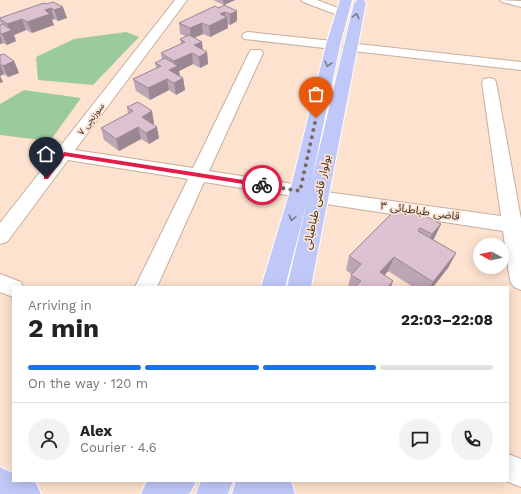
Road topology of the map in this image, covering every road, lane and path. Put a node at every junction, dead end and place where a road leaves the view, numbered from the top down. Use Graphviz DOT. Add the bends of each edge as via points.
graph roads {
  1 [pos="181,0"];
  2 [pos="307,0"];
  3 [pos="360,0"];
  4 [pos="506,0"];
  5 [pos="521,4"];
  6 [pos="344,7"];
  7 [pos="248,36"];
  8 [pos="341,46"];
  9 [pos="256,53"];
  10 [pos="521,66"];
  11 [pos="489,82"];
  12 [pos="64,154"];
  13 [pos="199,176"];
  14 [pos="300,191"];
  15 [pos="319,196"];
  16 [pos="516,225"];
  17 [pos="0,237"];
  18 [pos="521,281"];
  19 [pos="0,283"];
  20 [pos="146,286"];
  21 [pos="273,286"];
  22 [pos="299,286"];
  23 [pos="12,288"];
  24 [pos="509,468"];
  25 [pos="521,473"];
  26 [pos="178,482"];
  27 [pos="216,482"];
  28 [pos="252,482"];
  29 [pos="275,482"];
  30 [pos="0,483"];
  31 [pos="25,494"];
  32 [pos="157,494"];
  33 [pos="212,494"];
  34 [pos="248,494"];
  35 [pos="279,494"];
  1 -- 12 [label="street, سوزنچی ۷"];
  2 -- 6 [label="street"];
  8 -- 3 [label="main road, بولوار قاضی طباطبائی, one-way"];
  4 -- 5 [label="street"];
  6 -- 8 [label="main road, بولوار قاضی طباطبائی"];
  7 -- 8 [label="street"];
  8 -- 10 [label="street"];
  8 -- 14 [label="main road, بولوار قاضی طباطبائی, one-way"];
  8 -- 15 [label="main road, بولوار قاضی طباطبائی"];
  9 -- 13 [label="street"];
  11 -- 16 [label="street"];
  12 -- 13 [label="street"];
  12 -- 17 [label="street, سوزنچی ۷"];
  13 -- 14 [label="street"];
  13 -- 20 [label="street"];
  14 -- 21 [label="main road, بولوار قاضی طباطبائی, one-way"];
  15 -- 16 [label="street, قاضی طباطبائی ۳"];
  15 -- 22 [label="main road, بولوار قاضی طباطبائی"];
  16 -- 18 [label="street"];
  19 -- 23 [label="street"];
  24 -- 25 [label="street"];
  26 -- 32 [label="main road"];
  27 -- 33 [label="main road"];
  28 -- 34 [label="main road"];
  29 -- 35 [label="main road"];
  30 -- 31 [label="main road"];
}
